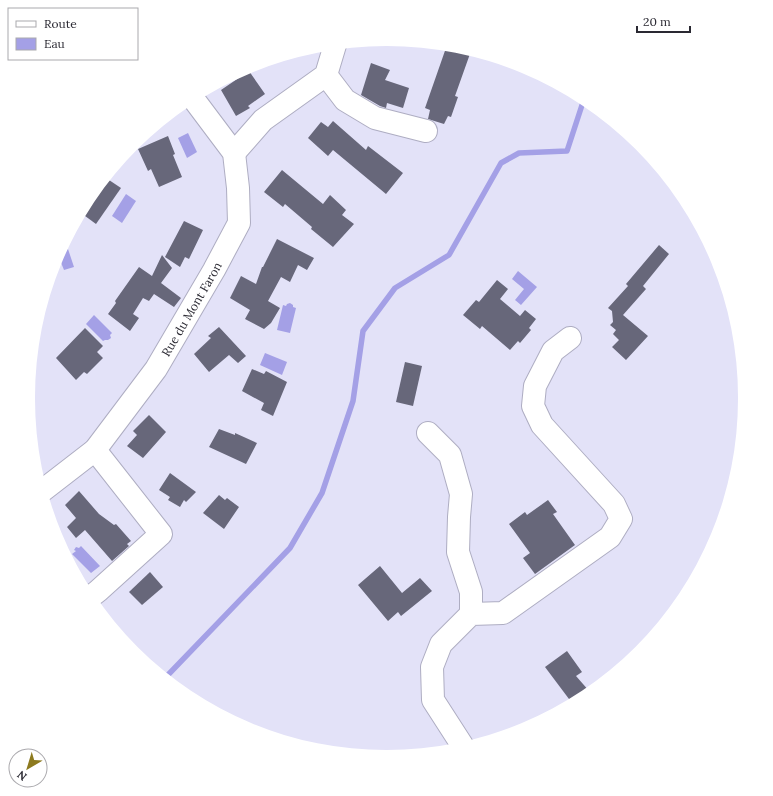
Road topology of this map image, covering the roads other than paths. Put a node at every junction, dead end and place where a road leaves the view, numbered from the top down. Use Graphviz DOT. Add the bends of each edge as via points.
graph roads {
  1 [pos="334,51"];
  2 [pos="326,75"];
  3 [pos="196,103"];
  4 [pos="426,131"];
  5 [pos="234,153"];
  6 [pos="570,338"];
  7 [pos="428,432"];
  8 [pos="95,450"];
  9 [pos="46,487"];
  10 [pos="95,594"];
  11 [pos="471,614"];
  12 [pos="460,742"];
  1 -- 2 [label="street"];
  2 -- 4 [label="street" via="345,100 375,118"];
  2 -- 5 [label="street" via="263,120"];
  3 -- 5 [label="street"];
  5 -- 8 [label="street, Rue du Mont Faron" via="239,223 156,369"];
  6 -- 11 [label="street" via="553,350 535,386 532,406 542,426 614,504 621,519 610,538 503,613"];
  7 -- 11 [label="street" via="450,455 461,494 458,552 471,592"];
  8 -- 9 [label="street, Rue du Mont Faron"];
  8 -- 10 [label="street" via="160,534"];
  11 -- 12 [label="street" via="441,644 432,667 433,700"];
}
